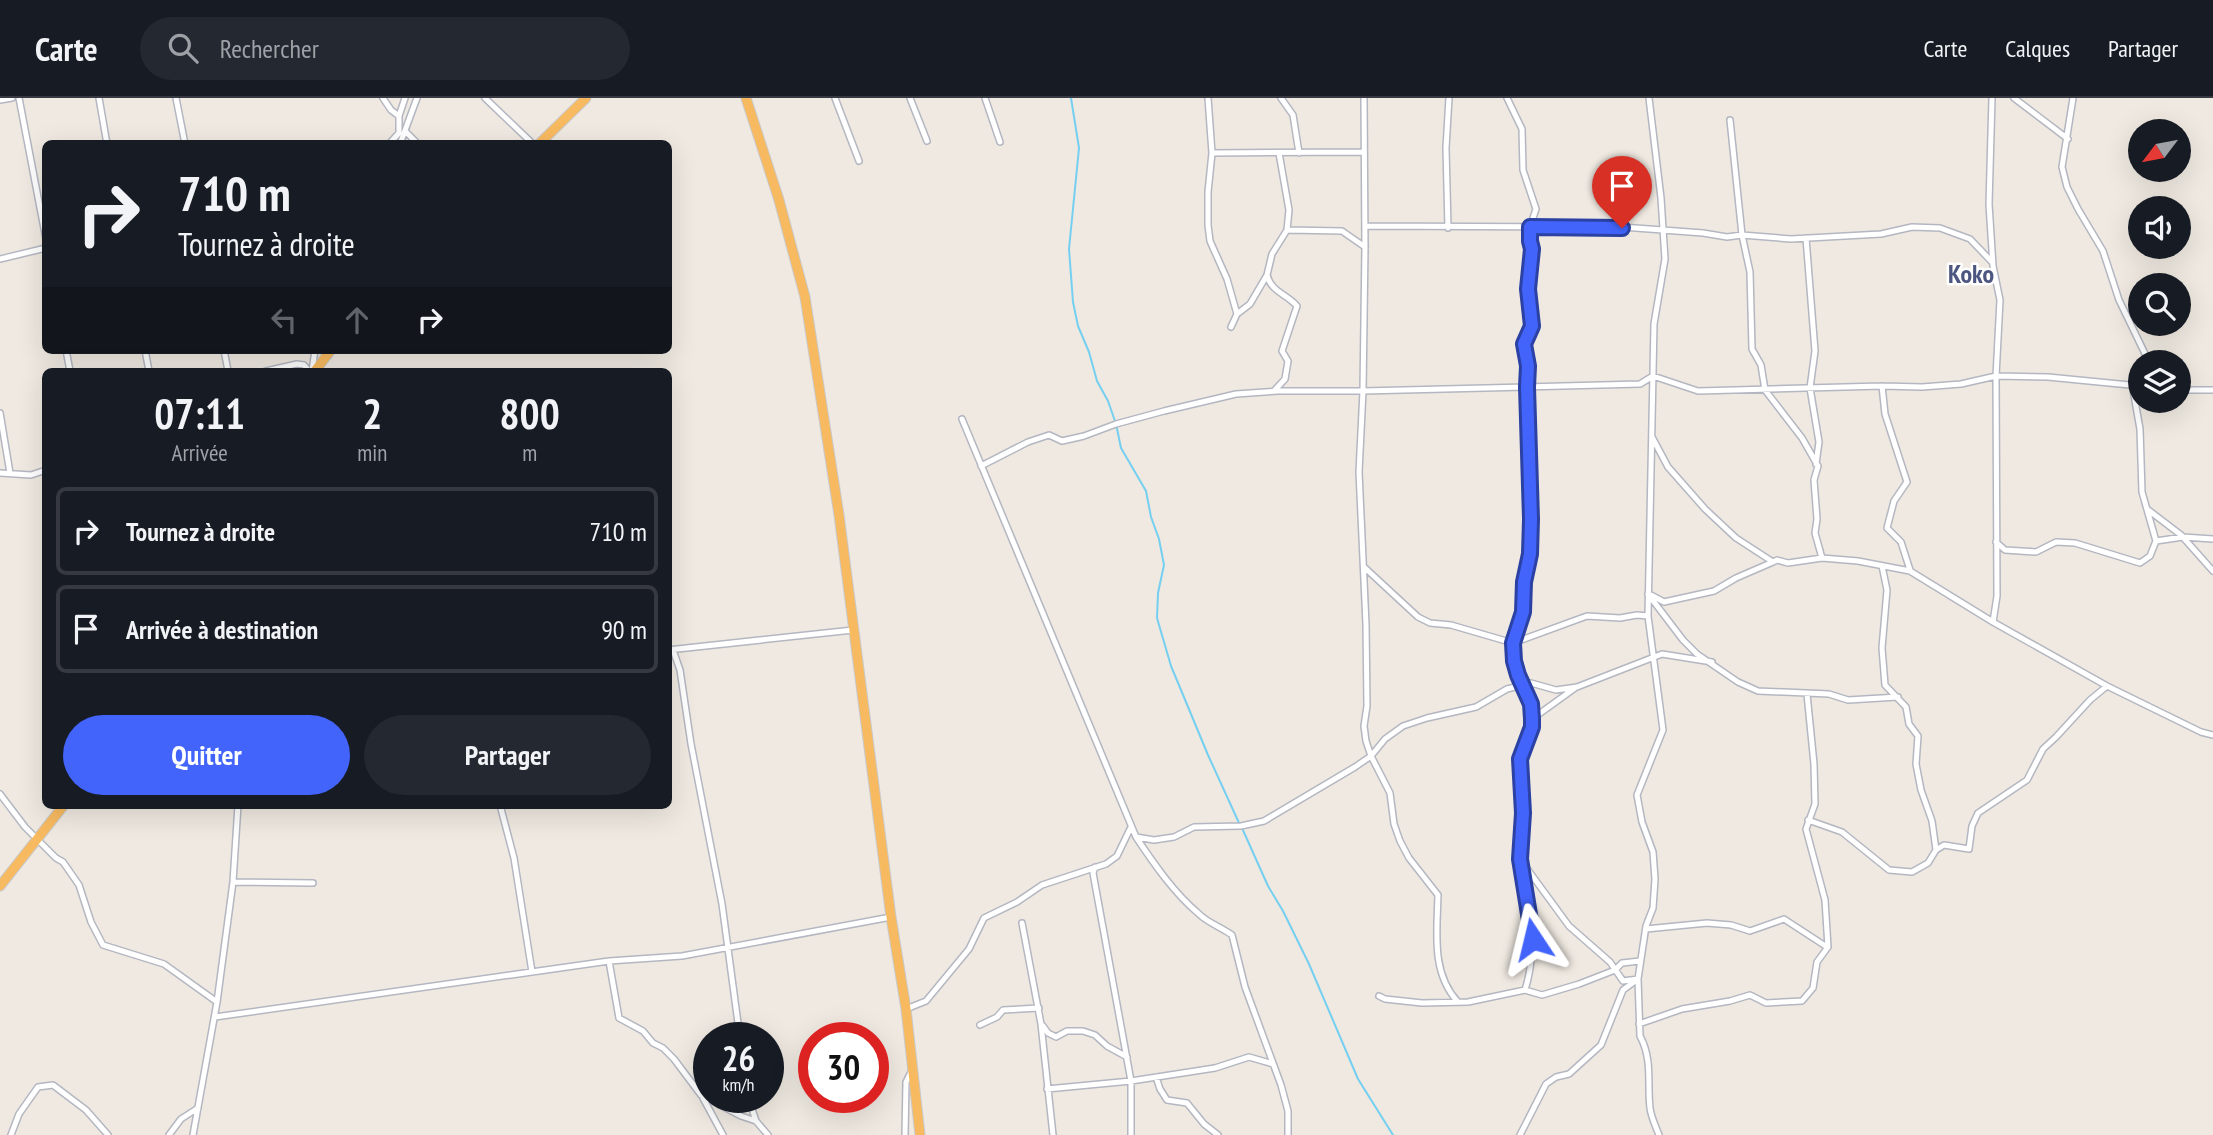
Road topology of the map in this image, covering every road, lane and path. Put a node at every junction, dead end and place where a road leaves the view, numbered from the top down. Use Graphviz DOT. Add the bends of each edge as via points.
graph roads {
  1 [pos="12,98"];
  2 [pos="19,98"];
  3 [pos="99,98"];
  4 [pos="176,98"];
  5 [pos="383,98"];
  6 [pos="405,98"];
  7 [pos="417,98"];
  8 [pos="586,98"];
  9 [pos="746,98"];
  10 [pos="835,98"];
  11 [pos="910,98"];
  12 [pos="985,98"];
  13 [pos="1208,98"];
  14 [pos="1281,98"];
  15 [pos="1364,98"];
  16 [pos="1449,98"];
  17 [pos="1507,98"];
  18 [pos="1648,98"];
  19 [pos="1992,98"];
  20 [pos="2014,98"];
  21 [pos="2073,98"];
  22 [pos="488,99"];
  23 [pos="0,100"];
  24 [pos="399,116"];
  25 [pos="1730,120"];
  26 [pos="408,121"];
  27 [pos="405,131"];
  28 [pos="2067,139"];
  29 [pos="106,140"];
  30 [pos="184,140"];
  31 [pos="393,140"];
  32 [pos="402,140"];
  33 [pos="414,140"];
  34 [pos="529,140"];
  35 [pos="543,140"];
  36 [pos="927,141"];
  37 [pos="1000,142"];
  38 [pos="1363,152"];
  39 [pos="1212,153"];
  40 [pos="1279,153"];
  41 [pos="1299,153"];
  42 [pos="859,161"];
  43 [pos="42,218"];
  44 [pos="1365,226"];
  45 [pos="1530,227"];
  46 [pos="1448,228"];
  47 [pos="1287,230"];
  48 [pos="1663,230"];
  49 [pos="1742,235"];
  50 [pos="1806,238"];
  51 [pos="1365,247"];
  52 [pos="42,249"];
  53 [pos="0,259"];
  54 [pos="1992,262"];
  55 [pos="1267,275"];
  56 [pos="1237,314"];
  57 [pos="1231,327"];
  58 [pos="2143,350"];
  59 [pos="328,354"];
  60 [pos="279,368"];
  61 [pos="309,368"];
  62 [pos="317,368"];
  63 [pos="1653,376"];
  64 [pos="1996,376"];
  65 [pos="2128,384"];
  66 [pos="1882,386"];
  67 [pos="1527,387"];
  68 [pos="1810,388"];
  69 [pos="1765,390"];
  70 [pos="2191,390"];
  71 [pos="2213,390"];
  72 [pos="1274,391"];
  73 [pos="1363,391"];
  74 [pos="0,413"];
  75 [pos="2137,413"];
  76 [pos="962,419"];
  77 [pos="1652,437"];
  78 [pos="1816,464"];
  79 [pos="981,466"];
  80 [pos="42,471"];
  81 [pos="0,473"];
  82 [pos="10,473"];
  83 [pos="2145,508"];
  84 [pos="2183,537"];
  85 [pos="2213,539"];
  86 [pos="1996,541"];
  87 [pos="2155,541"];
  88 [pos="1822,558"];
  89 [pos="1773,562"];
  90 [pos="1882,566"];
  91 [pos="1364,567"];
  92 [pos="1910,571"];
  93 [pos="2213,571"];
  94 [pos="1648,594"];
  95 [pos="1648,616"];
  96 [pos="1993,622"];
  97 [pos="853,630"];
  98 [pos="1513,643"];
  99 [pos="672,650"];
  100 [pos="672,652"];
  101 [pos="1655,658"];
  102 [pos="1712,663"];
  103 [pos="1524,685"];
  104 [pos="2107,686"];
  105 [pos="1577,687"];
  106 [pos="1807,694"];
  107 [pos="1898,697"];
  108 [pos="1532,719"];
  109 [pos="2213,736"];
  110 [pos="1371,756"];
  111 [pos="0,794"];
  112 [pos="61,809"];
  113 [pos="238,809"];
  114 [pos="501,809"];
  115 [pos="1808,820"];
  116 [pos="1130,827"];
  117 [pos="1136,837"];
  118 [pos="38,840"];
  119 [pos="1936,850"];
  120 [pos="1520,859"];
  121 [pos="1094,867"];
  122 [pos="233,882"];
  123 [pos="313,883"];
  124 [pos="0,886"];
  125 [pos="891,917"];
  126 [pos="1022,923"];
  127 [pos="1646,929"];
  128 [pos="1828,947"];
  129 [pos="729,948"];
  130 [pos="609,961"];
  131 [pos="1640,961"];
  132 [pos="1615,970"];
  133 [pos="532,972"];
  134 [pos="1638,979"];
  135 [pos="1525,990"];
  136 [pos="1380,996"];
  137 [pos="217,1002"];
  138 [pos="1458,1003"];
  139 [pos="906,1009"];
  140 [pos="1039,1009"];
  141 [pos="215,1017"];
  142 [pos="738,1022"];
  143 [pos="1041,1024"];
  144 [pos="1639,1024"];
  145 [pos="980,1025"];
  146 [pos="1127,1057"];
  147 [pos="1273,1064"];
  148 [pos="912,1069"];
  149 [pos="1156,1077"];
  150 [pos="1131,1081"];
  151 [pos="693,1084"];
  152 [pos="1047,1089"];
  153 [pos="198,1108"];
  154 [pos="711,1113"];
  155 [pos="735,1113"];
  156 [pos="753,1113"];
  157 [pos="756,1121"];
  158 [pos="10,1135"];
  159 [pos="108,1135"];
  160 [pos="169,1135"];
  161 [pos="193,1135"];
  162 [pos="723,1135"];
  163 [pos="768,1135"];
  164 [pos="905,1135"];
  165 [pos="920,1135"];
  166 [pos="1053,1135"];
  167 [pos="1131,1135"];
  168 [pos="1218,1135"];
  169 [pos="1288,1135"];
  170 [pos="1520,1135"];
  171 [pos="1660,1135"];
  1 -- 23 [label="street"];
  2 -- 43 [label="street"];
  3 -- 29 [label="street"];
  4 -- 30 [label="street"];
  5 -- 24 [label="street"];
  6 -- 24 [label="street"];
  7 -- 26 [label="street"];
  8 -- 35 [label="highway"];
  9 -- 97 [label="highway" via="806,297"];
  10 -- 42 [label="street"];
  11 -- 36 [label="street"];
  12 -- 37 [label="street"];
  13 -- 39 [label="street"];
  14 -- 41 [label="street" via="1293,115"];
  15 -- 38 [label="street"];
  16 -- 46 [label="street"];
  17 -- 45 [label="street" via="1522,129 1523,170 1536,209"];
  18 -- 48 [label="street"];
  19 -- 54 [label="street"];
  20 -- 28 [label="street"];
  21 -- 28 [label="street"];
  22 -- 34 [label="street"];
  24 -- 26 [label="street"];
  24 -- 31 [label="street" via="399,133"];
  25 -- 49 [label="street"];
  26 -- 27 [label="street"];
  27 -- 32 [label="street"];
  27 -- 33 [label="street"];
  28 -- 58 [label="street" via="2062,167 2067,187 2103,251 2119,300"];
  38 -- 41 [label="street"];
  38 -- 44 [label="street"];
  39 -- 40 [label="street"];
  39 -- 56 [label="street" via="1210,241"];
  40 -- 41 [label="street"];
  40 -- 47 [label="street" via="1289,210"];
  44 -- 46 [label="street"];
  44 -- 51 [label="street"];
  45 -- 46 [label="street"];
  45 -- 48 [label="street"];
  45 -- 67 [label="street" via="1532,326 1524,344"];
  47 -- 51 [label="street" via="1342,231"];
  47 -- 55 [label="street" via="1272,254"];
  48 -- 49 [label="street"];
  48 -- 63 [label="street" via="1665,259 1654,324"];
  49 -- 50 [label="street"];
  49 -- 69 [label="street" via="1750,272 1752,349 1761,365"];
  50 -- 54 [label="street" via="1940,228 1970,240"];
  50 -- 68 [label="street" via="1815,351"];
  51 -- 73 [label="street"];
  52 -- 53 [label="street"];
  54 -- 64 [label="street" via="2000,300"];
  55 -- 56 [label="street" via="1250,304"];
  55 -- 72 [label="street" via="1269,283 1297,306 1282,351 1288,361 1285,379"];
  56 -- 57 [label="street"];
  59 -- 62 [label="highway"];
  60 -- 61 [label="street" via="297,364"];
  63 -- 67 [label="street" via="1640,384"];
  63 -- 69 [label="street" via="1698,391"];
  63 -- 77 [label="street"];
  64 -- 65 [label="street"];
  64 -- 66 [label="street" via="1961,384"];
  64 -- 86 [label="street"];
  66 -- 68 [label="street"];
  66 -- 92 [label="street" via="1885,414 1907,482 1894,501 1887,528 1900,542"];
  67 -- 73 [label="street"];
  67 -- 98 [label="street" via="1530,554 1523,612"];
  68 -- 69 [label="street"];
  68 -- 78 [label="street" via="1819,442"];
  69 -- 78 [label="street"];
  70 -- 71 [label="street"];
  72 -- 73 [label="street"];
  72 -- 79 [label="street" via="1194,403 1062,441 1049,435"];
  73 -- 91 [label="street" via="1359,472"];
  74 -- 82 [label="street"];
  75 -- 83 [label="street"];
  76 -- 79 [label="street"];
  77 -- 89 [label="street" via="1668,467 1706,509 1736,538"];
  77 -- 94 [label="street"];
  78 -- 88 [label="street" via="1815,533"];
  79 -- 116 [label="street"];
  80 -- 82 [label="street"];
  81 -- 82 [label="street"];
  83 -- 84 [label="street"];
  83 -- 87 [label="street"];
  84 -- 85 [label="street"];
  84 -- 87 [label="street"];
  84 -- 93 [label="street"];
  86 -- 87 [label="street" via="2005,550 2036,552 2056,542 2076,543 2140,563 2150,556"];
  86 -- 96 [label="street"];
  88 -- 89 [label="street"];
  88 -- 90 [label="street"];
  89 -- 94 [label="street" via="1714,591 1664,602"];
  90 -- 92 [label="street"];
  90 -- 107 [label="street" via="1887,590 1882,648 1885,685"];
  91 -- 98 [label="street" via="1418,617"];
  91 -- 110 [label="street" via="1364,726"];
  92 -- 96 [label="street"];
  94 -- 95 [label="street"];
  94 -- 102 [label="street" via="1683,640"];
  95 -- 98 [label="street" via="1587,616"];
  95 -- 101 [label="street"];
  96 -- 104 [label="street"];
  97 -- 99 [label="street"];
  97 -- 125 [label="highway"];
  98 -- 103 [label="street" via="1514,661"];
  100 -- 129 [label="street" via="680,670"];
  101 -- 102 [label="street" via="1662,654"];
  101 -- 105 [label="street"];
  101 -- 127 [label="street" via="1663,730 1637,795 1653,852 1655,879"];
  102 -- 106 [label="street" via="1758,691"];
  103 -- 105 [label="street" via="1556,691"];
  103 -- 108 [label="street"];
  103 -- 110 [label="street" via="1476,707 1403,726"];
  104 -- 109 [label="street"];
  104 -- 119 [label="street" via="2043,749 2027,779 1979,813 1969,849 1944,845"];
  105 -- 108 [label="street"];
  106 -- 107 [label="street" via="1848,700"];
  106 -- 115 [label="street" via="1815,804"];
  107 -- 119 [label="street" via="1918,736 1918,773"];
  108 -- 120 [label="street" via="1520,759"];
  110 -- 117 [label="street" via="1264,821 1194,827 1154,840"];
  110 -- 138 [label="street" via="1390,793 1400,841 1438,895 1438,962"];
  111 -- 118 [label="street"];
  112 -- 118 [label="highway"];
  113 -- 122 [label="street"];
  114 -- 133 [label="street" via="514,858"];
  115 -- 119 [label="street" via="1843,832 1889,870 1912,872 1928,863"];
  115 -- 128 [label="street" via="1806,829 1825,900"];
  116 -- 117 [label="street"];
  116 -- 121 [label="street" via="1117,856"];
  117 -- 147 [label="street" via="1186,902 1201,917 1232,934 1245,987"];
  118 -- 124 [label="highway"];
  118 -- 137 [label="street" via="63,862 79,885 103,945 164,964"];
  120 -- 132 [label="street" via="1569,926"];
  120 -- 135 [label="street" via="1533,939"];
  121 -- 139 [label="street" via="1042,885 988,915 969,949 926,1002"];
  121 -- 146 [label="street"];
  122 -- 123 [label="street"];
  122 -- 137 [label="street"];
  125 -- 129 [label="street"];
  125 -- 139 [label="highway"];
  126 -- 140 [label="street"];
  127 -- 128 [label="street" via="1707,923 1750,931 1784,919"];
  127 -- 131 [label="street"];
  128 -- 144 [label="street" via="1817,962 1813,988 1801,1001 1766,1003 1750,995 1682,1009"];
  129 -- 130 [label="street"];
  129 -- 142 [label="street"];
  130 -- 133 [label="street"];
  130 -- 151 [label="street" via="619,1018 663,1048"];
  131 -- 132 [label="street" via="1622,963"];
  131 -- 134 [label="street"];
  132 -- 134 [label="street" via="1623,981"];
  132 -- 135 [label="street" via="1542,995"];
  133 -- 141 [label="street"];
  134 -- 144 [label="street"];
  134 -- 170 [label="street" via="1623,990 1601,1045 1569,1074 1546,1084"];
  135 -- 138 [label="street"];
  136 -- 138 [label="street"];
  137 -- 141 [label="street"];
  139 -- 148 [label="highway"];
  140 -- 143 [label="street"];
  140 -- 145 [label="street" via="1003,1010"];
  141 -- 153 [label="street"];
  143 -- 146 [label="street" via="1056,1037 1068,1031 1095,1035"];
  143 -- 152 [label="street"];
  144 -- 171 [label="street" via="1650,1074 1650,1110"];
  146 -- 150 [label="street"];
  147 -- 149 [label="street" via="1249,1057 1215,1068"];
  147 -- 169 [label="street" via="1288,1111"];
  148 -- 164 [label="street" via="906,1082"];
  148 -- 165 [label="highway"];
  149 -- 150 [label="street"];
  149 -- 168 [label="street" via="1167,1100 1187,1103"];
  150 -- 152 [label="street"];
  150 -- 167 [label="street"];
  152 -- 166 [label="street"];
  153 -- 160 [label="street" via="181,1119"];
  153 -- 161 [label="street"];
  154 -- 162 [label="street"];
  155 -- 157 [label="street"];
  156 -- 157 [label="street"];
  157 -- 163 [label="street"];
  158 -- 159 [label="street" via="38,1087 53,1085 86,1110"];
}
